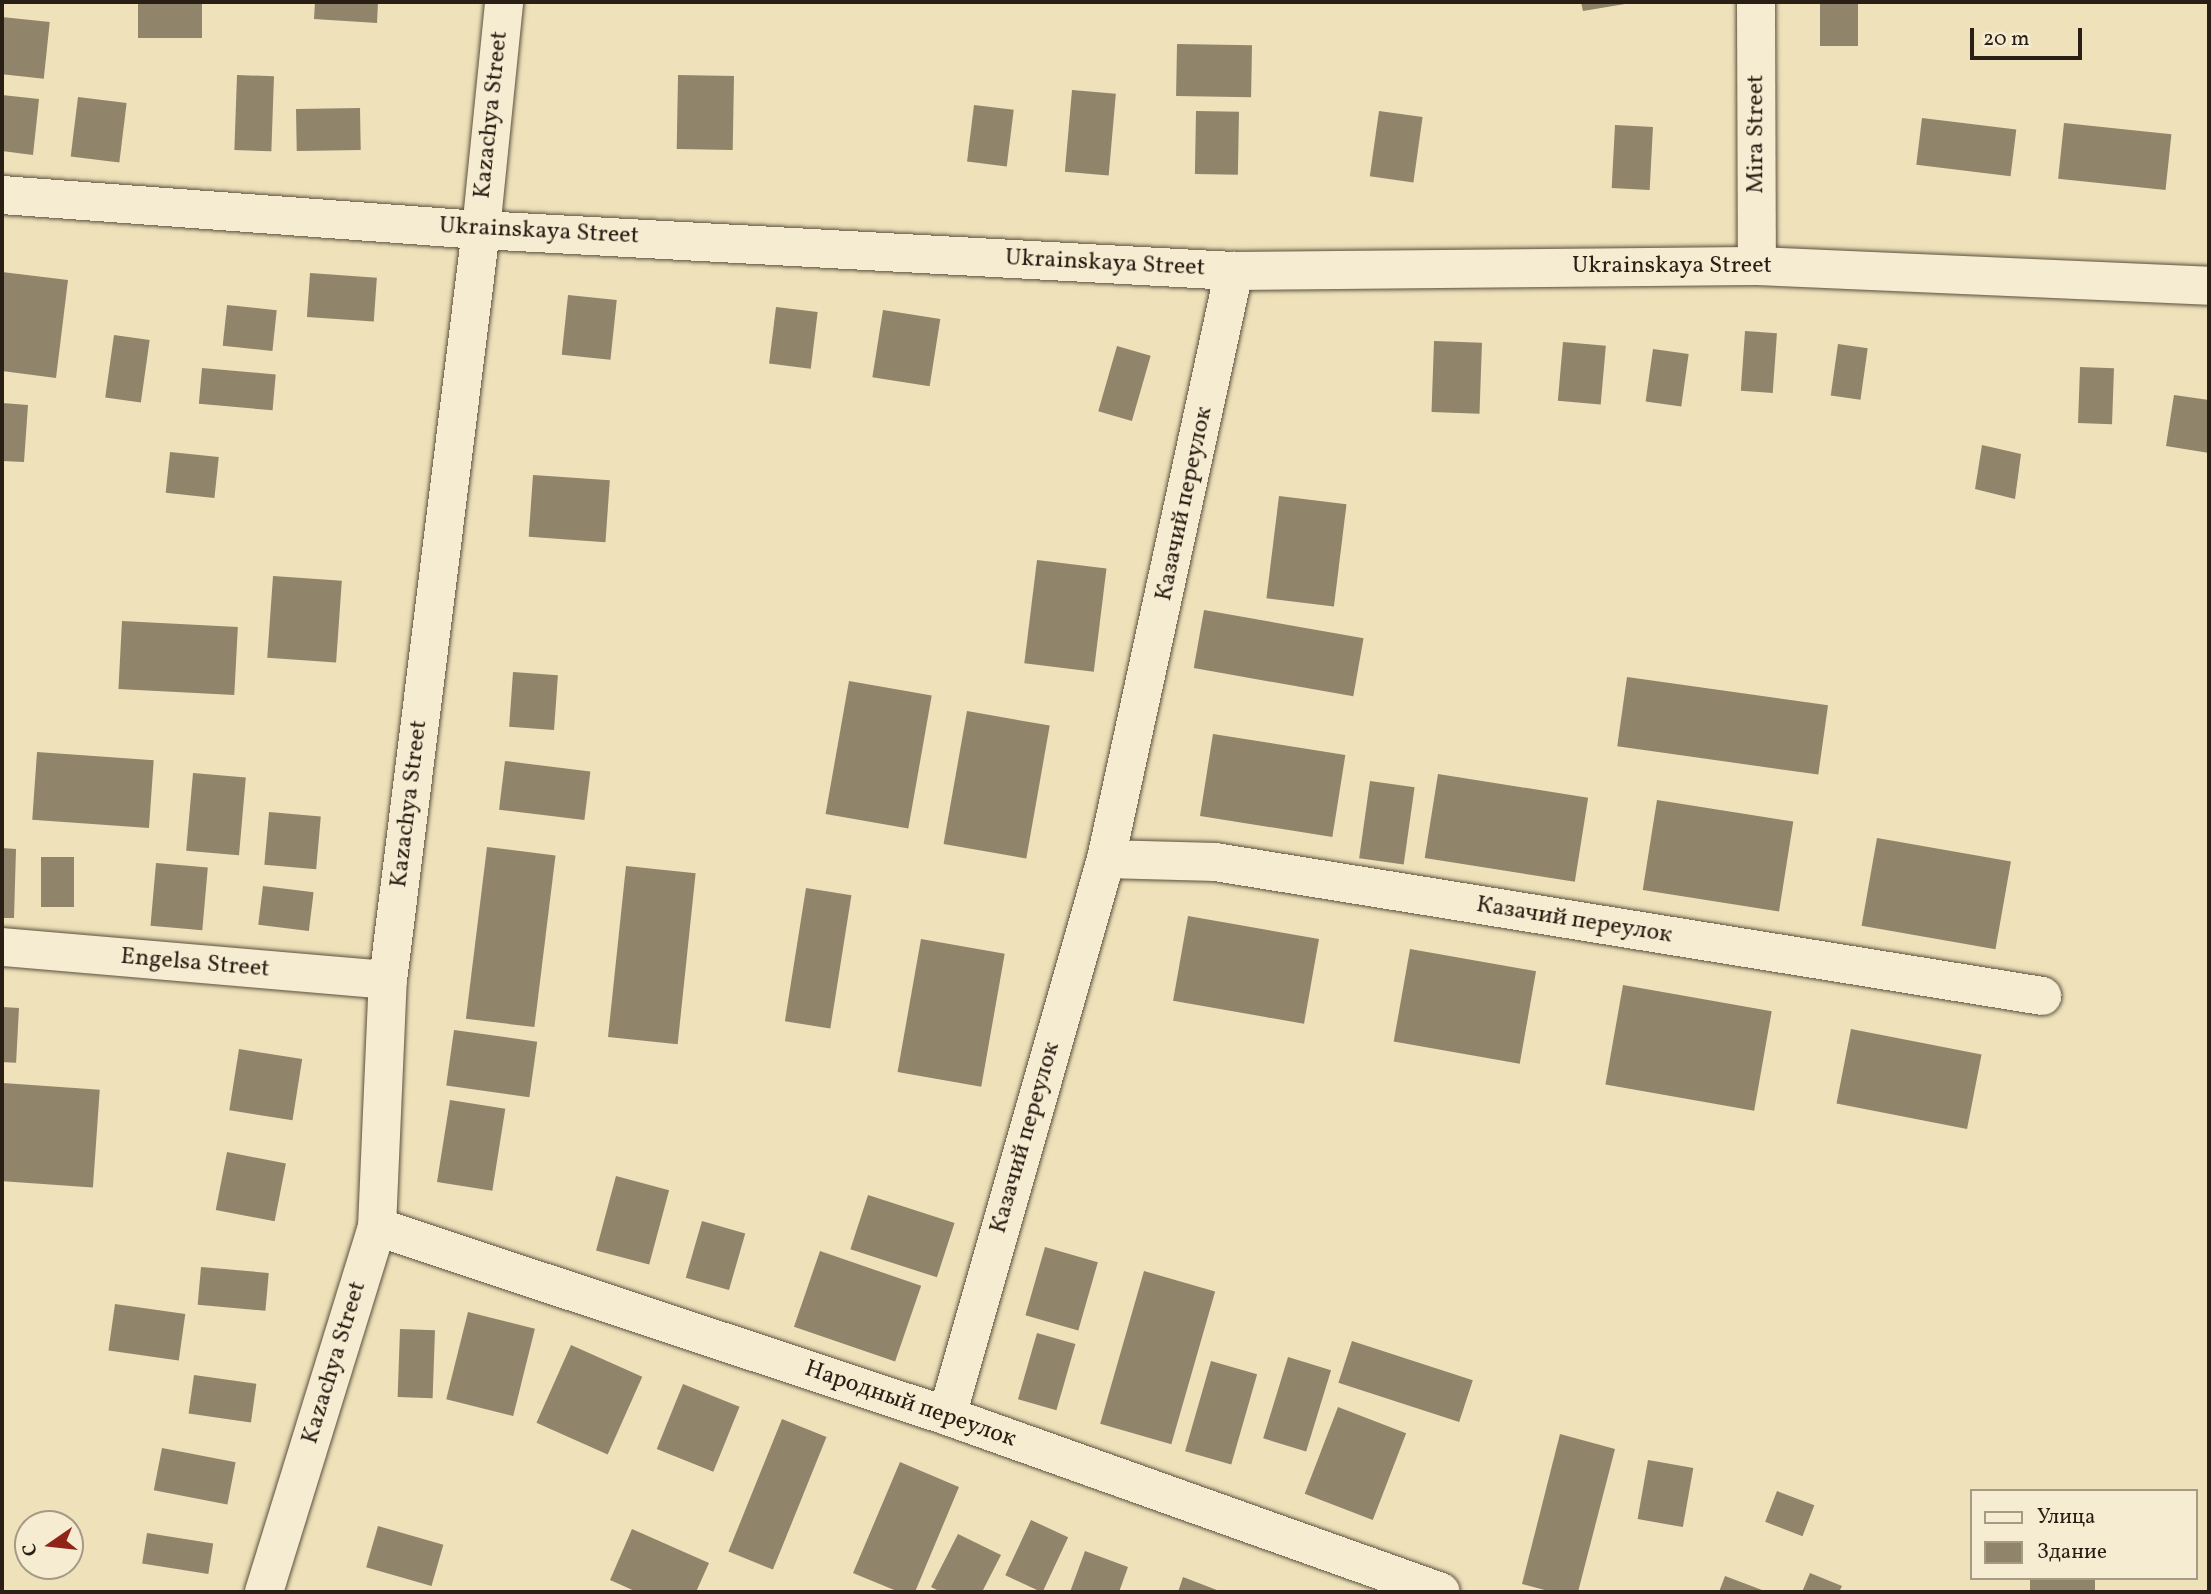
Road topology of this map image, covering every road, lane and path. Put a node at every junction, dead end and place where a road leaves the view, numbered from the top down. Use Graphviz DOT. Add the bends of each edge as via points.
graph roads {
  1 [pos="504,2"];
  2 [pos="1756,2"];
  3 [pos="2,195"];
  4 [pos="481,230"];
  5 [pos="1757,266"];
  6 [pos="1234,271"];
  7 [pos="2209,286"];
  8 [pos="1105,859"];
  9 [pos="2,947"];
  10 [pos="388,980"];
  11 [pos="2042,996"];
  12 [pos="377,1227"];
  13 [pos="947,1416"];
  14 [pos="264,1592"];
  15 [pos="1441,1592"];
  1 -- 4 [label="street, Kazachya Street"];
  2 -- 5 [label="street, Mira Street"];
  3 -- 4 [label="street, Ukrainskaya Street"];
  4 -- 6 [label="street, Ukrainskaya Street"];
  4 -- 10 [label="street, Kazachya Street"];
  5 -- 6 [label="street, Ukrainskaya Street"];
  5 -- 7 [label="street, Ukrainskaya Street"];
  6 -- 8 [label="street, Казачий переулок"];
  8 -- 11 [label="street, Казачий переулок" via="1215,862"];
  8 -- 13 [label="street, Казачий переулок"];
  9 -- 10 [label="street, Engelsa Street"];
  10 -- 12 [label="street, Kazachya Street"];
  12 -- 13 [label="street, Народный переулок"];
  12 -- 14 [label="street, Kazachya Street"];
  13 -- 15 [label="street, Народный переулок"];
}
